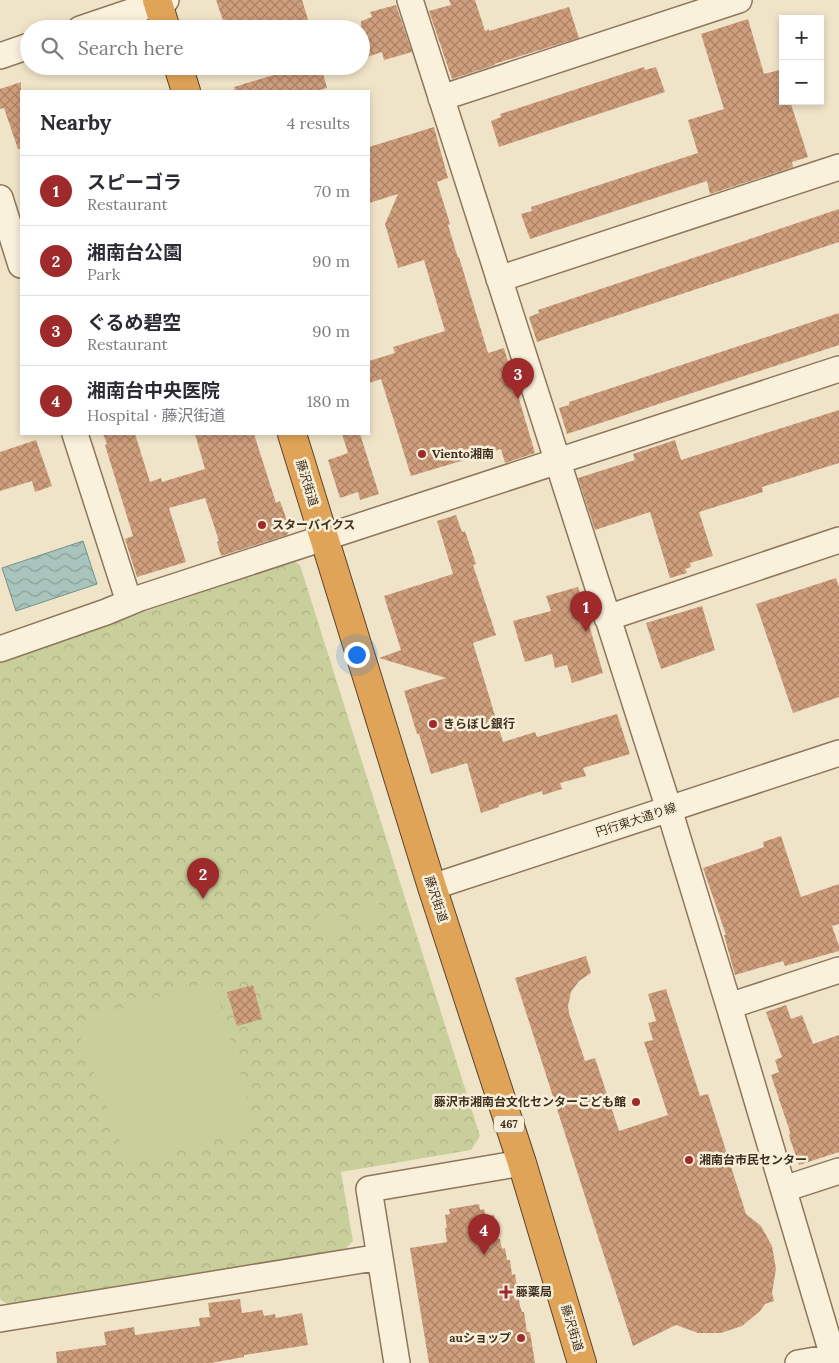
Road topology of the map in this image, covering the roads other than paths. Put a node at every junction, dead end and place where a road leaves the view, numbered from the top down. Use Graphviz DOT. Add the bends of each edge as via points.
graph roads {
  1 [pos="410,0"];
  2 [pos="160,1"];
  3 [pos="727,2"];
  4 [pos="106,20"];
  5 [pos="164,20"];
  6 [pos="20,49"];
  7 [pos="0,56"];
  8 [pos="181,75"];
  9 [pos="186,90"];
  10 [pos="441,98"];
  11 [pos="839,167"];
  12 [pos="0,198"];
  13 [pos="20,262"];
  14 [pos="499,279"];
  15 [pos="839,369"];
  16 [pos="75,435"];
  17 [pos="292,435"];
  18 [pos="557,461"];
  19 [pos="325,538"];
  20 [pos="839,540"];
  21 [pos="129,602"];
  22 [pos="607,618"];
  23 [pos="0,648"];
  24 [pos="839,753"];
  25 [pos="668,809"];
  26 [pos="432,887"];
  27 [pos="839,970"];
  28 [pos="729,1006"];
  29 [pos="522,1163"];
  30 [pos="839,1171"];
  31 [pos="784,1189"];
  32 [pos="380,1257"];
  33 [pos="0,1319"];
  34 [pos="836,1359"];
  35 [pos="397,1363"];
  36 [pos="582,1363"];
  37 [pos="798,1363"];
  1 -- 10 [label="street"];
  2 -- 4 [label="street"];
  2 -- 5 [label="highway"];
  3 -- 10 [label="street"];
  6 -- 7 [label="street"];
  8 -- 9 [label="highway"];
  10 -- 14 [label="street"];
  11 -- 14 [label="street"];
  12 -- 13 [label="street"];
  14 -- 18 [label="street"];
  15 -- 18 [label="street"];
  16 -- 21 [label="street"];
  17 -- 19 [label="highway, 藤沢街道 / 467"];
  18 -- 19 [label="street"];
  18 -- 22 [label="street"];
  19 -- 21 [label="street"];
  19 -- 26 [label="highway, 藤沢街道 / 467"];
  20 -- 22 [label="street"];
  21 -- 23 [label="street"];
  22 -- 25 [label="street"];
  24 -- 25 [label="street, 円行東大通り線"];
  25 -- 26 [label="street, 円行東大通り線"];
  25 -- 28 [label="street"];
  26 -- 29 [label="highway, 藤沢街道 / 467"];
  27 -- 28 [label="street"];
  28 -- 31 [label="street"];
  29 -- 32 [label="street" via="369,1189"];
  29 -- 36 [label="highway, 藤沢街道 / 467"];
  30 -- 31 [label="street"];
  31 -- 34 [label="street"];
  32 -- 33 [label="street"];
  32 -- 35 [label="street"];
  34 -- 37 [label="street"];
}
